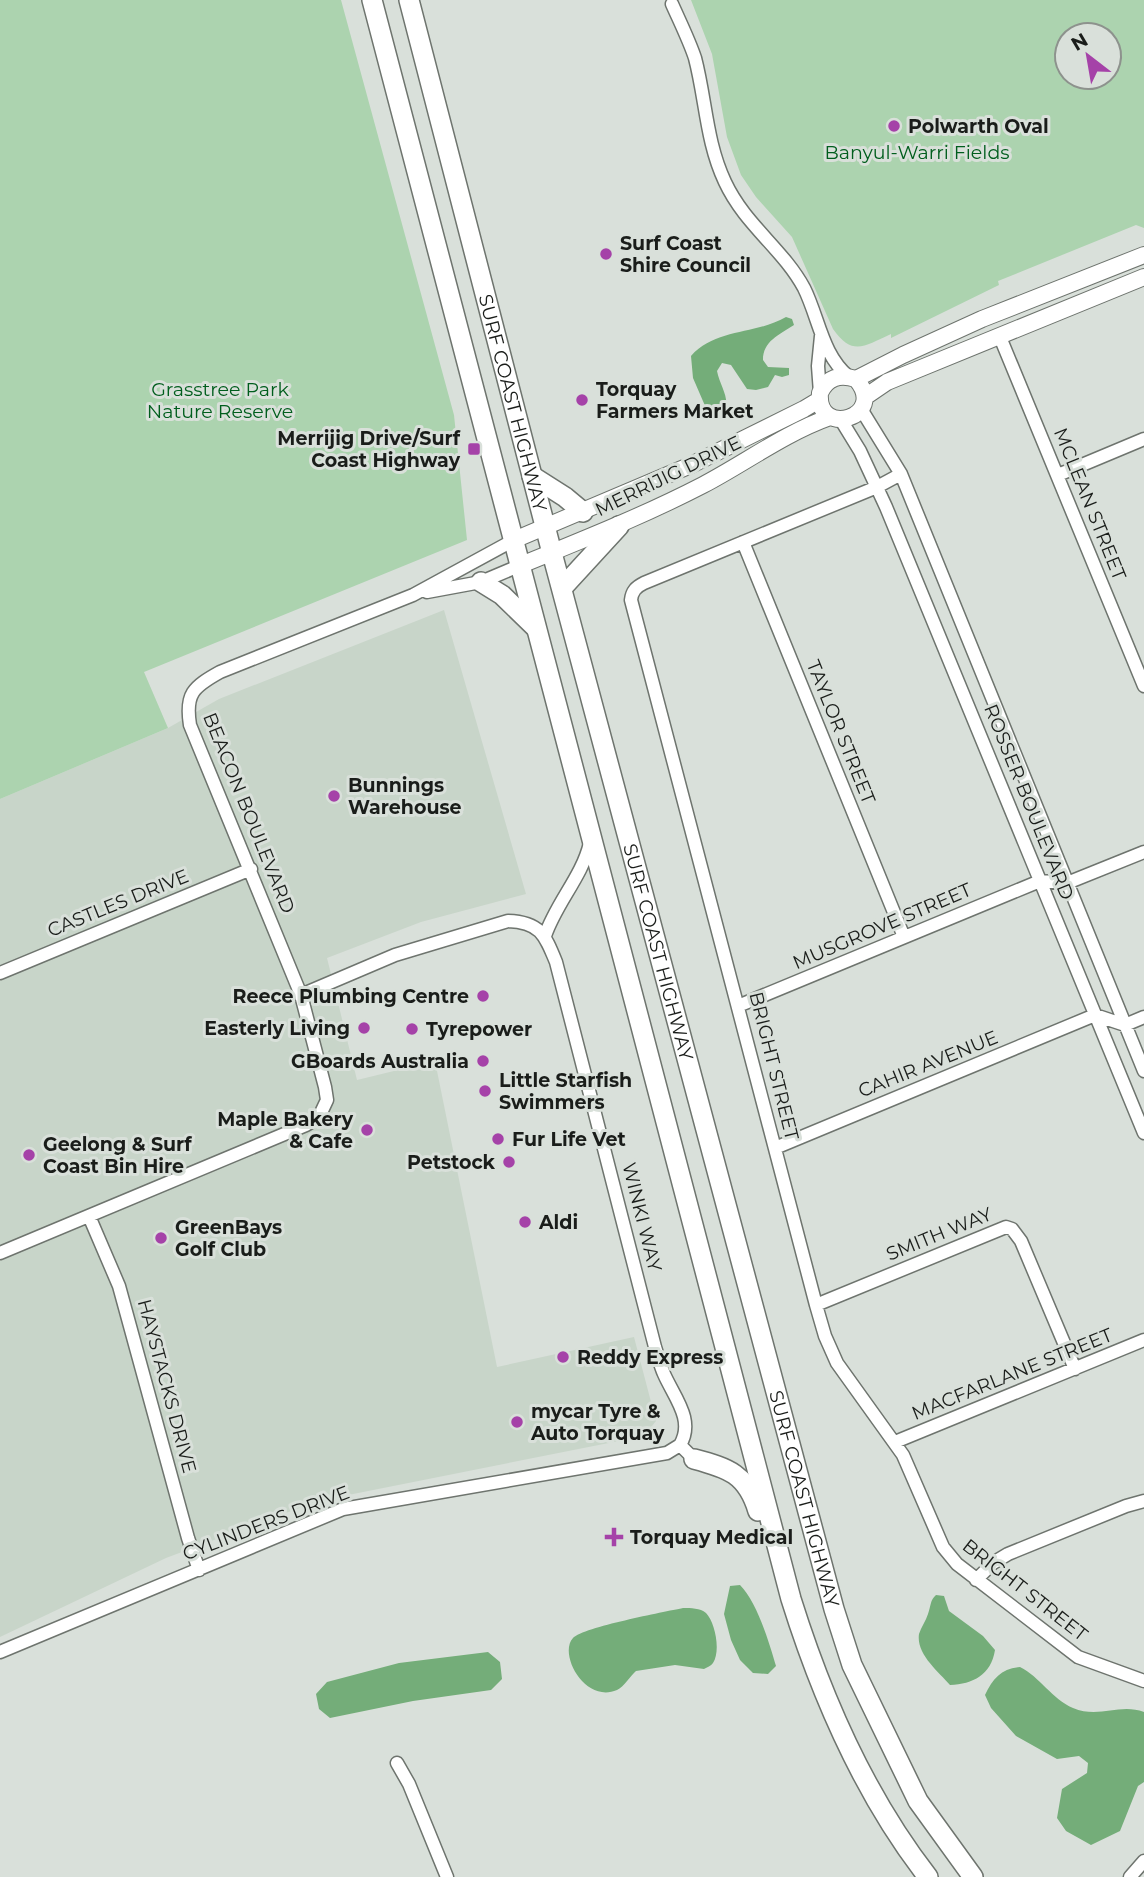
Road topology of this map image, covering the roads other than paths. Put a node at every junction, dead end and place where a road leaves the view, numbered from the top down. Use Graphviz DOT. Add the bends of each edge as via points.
graph roads {
  1 [pos="372,0"];
  2 [pos="409,0"];
  3 [pos="672,5"];
  4 [pos="1144,255"];
  5 [pos="1144,277"];
  6 [pos="821,332"];
  7 [pos="1000,337"];
  8 [pos="852,378"];
  9 [pos="819,396"];
  10 [pos="863,403"];
  11 [pos="836,418"];
  12 [pos="1144,439"];
  13 [pos="901,474"];
  14 [pos="1058,475"];
  15 [pos="533,476"];
  16 [pos="877,486"];
  17 [pos="583,512"];
  18 [pos="619,526"];
  19 [pos="545,528"];
  20 [pos="514,540"];
  21 [pos="743,542"];
  22 [pos="552,553"];
  23 [pos="521,565"];
  24 [pos="481,582"];
  25 [pos="563,587"];
  26 [pos="413,595"];
  27 [pos="537,629"];
  28 [pos="1144,686"];
  29 [pos="591,838"];
  30 [pos="1144,852"];
  31 [pos="251,869"];
  32 [pos="1040,881"];
  33 [pos="1068,883"];
  34 [pos="545,936"];
  35 [pos="904,937"];
  36 [pos="0,973"];
  37 [pos="301,995"];
  38 [pos="738,1006"];
  39 [pos="1095,1015"];
  40 [pos="1144,1017"];
  41 [pos="1125,1025"];
  42 [pos="1144,1070"];
  43 [pos="1144,1133"];
  44 [pos="775,1148"];
  45 [pos="89,1216"];
  46 [pos="0,1253"];
  47 [pos="816,1305"];
  48 [pos="1144,1340"];
  49 [pos="1074,1369"];
  50 [pos="895,1442"];
  51 [pos="687,1452"];
  52 [pos="1144,1501"];
  53 [pos="199,1570"];
  54 [pos="976,1580"];
  55 [pos="792,1599"];
  56 [pos="0,1652"];
  57 [pos="1144,1681"];
  58 [pos="397,1763"];
  59 [pos="1144,1861"];
  60 [pos="447,1877"];
  61 [pos="928,1877"];
  62 [pos="973,1877"];
  63 [pos="1130,1877"];
  1 -- 20 [label="main road, SURF COAST HIGHWAY"];
  2 -- 15 [label="main road, SURF COAST HIGHWAY"];
  3 -- 6 [label="street" via="694,58 706,124 725,182 758,233 792,269 812,304"];
  4 -- 8 [label="street, MERRIJIG DRIVE" via="982,319"];
  5 -- 7 [label="street, MERRIJIG DRIVE"];
  6 -- 8 [label="street" via="832,360"];
  6 -- 9 [label="street"];
  7 -- 10 [label="street, MERRIJIG DRIVE" via="887,382"];
  7 -- 14 [label="street, MCLEAN STREET"];
  8 -- 9 [label="street, MERRIJIG DRIVE" via="834,377"];
  8 -- 10 [label="street" via="864,391"];
  9 -- 11 [label="street" via="824,411"];
  9 -- 17 [label="street, MERRIJIG DRIVE" via="804,409 691,465"];
  10 -- 11 [label="street, MERRIJIG DRIVE" via="849,418"];
  10 -- 13 [label="street, ROSSER BOULEVARD"];
  11 -- 16 [label="street, ROSSER BOULEVARD" via="860,451"];
  11 -- 18 [label="street, MERRIJIG DRIVE" via="803,428 706,484"];
  12 -- 14 [label="street"];
  13 -- 16 [label="street"];
  13 -- 33 [label="street, ROSSER BOULEVARD"];
  14 -- 28 [label="street, MCLEAN STREET"];
  15 -- 17 [label="main road"];
  15 -- 19 [label="main road, SURF COAST HIGHWAY"];
  16 -- 21 [label="street, BRIGHT STREET"];
  16 -- 32 [label="street, ROSSER BOULEVARD"];
  17 -- 19 [label="street, MERRIJIG DRIVE"];
  18 -- 22 [label="street, MERRIJIG DRIVE"];
  18 -- 25 [label="main road"];
  19 -- 20 [label="street, MERRIJIG DRIVE"];
  19 -- 22 [label="main road, SURF COAST HIGHWAY"];
  20 -- 23 [label="main road, SURF COAST HIGHWAY"];
  20 -- 26 [label="street, BEACON BOULEVARD"];
  21 -- 35 [label="street, TAYLOR STREET"];
  21 -- 38 [label="street, BRIGHT STREET" via="636,587 631,600"];
  22 -- 23 [label="street, MERRIJIG DRIVE"];
  22 -- 25 [label="main road, SURF COAST HIGHWAY"];
  23 -- 24 [label="street, BEACON BOULEVARD"];
  23 -- 27 [label="main road, SURF COAST HIGHWAY"];
  24 -- 26 [label="street, BEACON BOULEVARD"];
  24 -- 27 [label="main road" via="502,595"];
  25 -- 62 [label="main road, SURF COAST HIGHWAY" via="834,1609 852,1665 918,1801"];
  26 -- 31 [label="street, BEACON BOULEVARD" via="237,664 193,691 187,706 190,725"];
  27 -- 29 [label="main road, SURF COAST HIGHWAY"];
  29 -- 34 [label="street" via="585,861"];
  29 -- 55 [label="main road, SURF COAST HIGHWAY"];
  30 -- 33 [label="street"];
  31 -- 36 [label="street, CASTLES DRIVE"];
  31 -- 37 [label="street, BEACON BOULEVARD"];
  32 -- 33 [label="street"];
  32 -- 35 [label="street, MUSGROVE STREET"];
  32 -- 39 [label="street, ROSSER BOULEVARD"];
  33 -- 41 [label="street, ROSSER BOULEVARD"];
  34 -- 37 [label="street" via="523,922 508,921 395,955"];
  34 -- 51 [label="street, WINKI WAY" via="556,962 655,1347 684,1415"];
  35 -- 38 [label="street, MUSGROVE STREET"];
  37 -- 45 [label="street, BEACON BOULEVARD" via="327,1100 318,1117"];
  38 -- 44 [label="street, BRIGHT STREET"];
  39 -- 41 [label="street"];
  39 -- 43 [label="street, ROSSER BOULEVARD"];
  39 -- 44 [label="street, CAHIR AVENUE"];
  40 -- 41 [label="street"];
  41 -- 42 [label="street, ROSSER BOULEVARD"];
  44 -- 47 [label="street, BRIGHT STREET"];
  45 -- 46 [label="street"];
  45 -- 53 [label="street, HAYSTACKS DRIVE" via="119,1286"];
  47 -- 49 [label="street, SMITH WAY" via="1006,1227 1021,1241"];
  47 -- 50 [label="street, BRIGHT STREET" via="837,1363"];
  48 -- 49 [label="street, MACFARLANE STREET"];
  49 -- 50 [label="street, MACFARLANE STREET"];
  50 -- 54 [label="street, BRIGHT STREET" via="943,1547"];
  51 -- 53 [label="street, CYLINDERS DRIVE" via="343,1509"];
  51 -- 55 [label="main road" via="720,1465 746,1485 777,1576"];
  52 -- 54 [label="street" via="1008,1554"];
  53 -- 56 [label="street, CYLINDERS DRIVE"];
  54 -- 57 [label="street, BRIGHT STREET" via="1078,1657"];
  55 -- 61 [label="main road, SURF COAST HIGHWAY" via="847,1746"];
  58 -- 60 [label="street"];
  59 -- 63 [label="street"];
}
